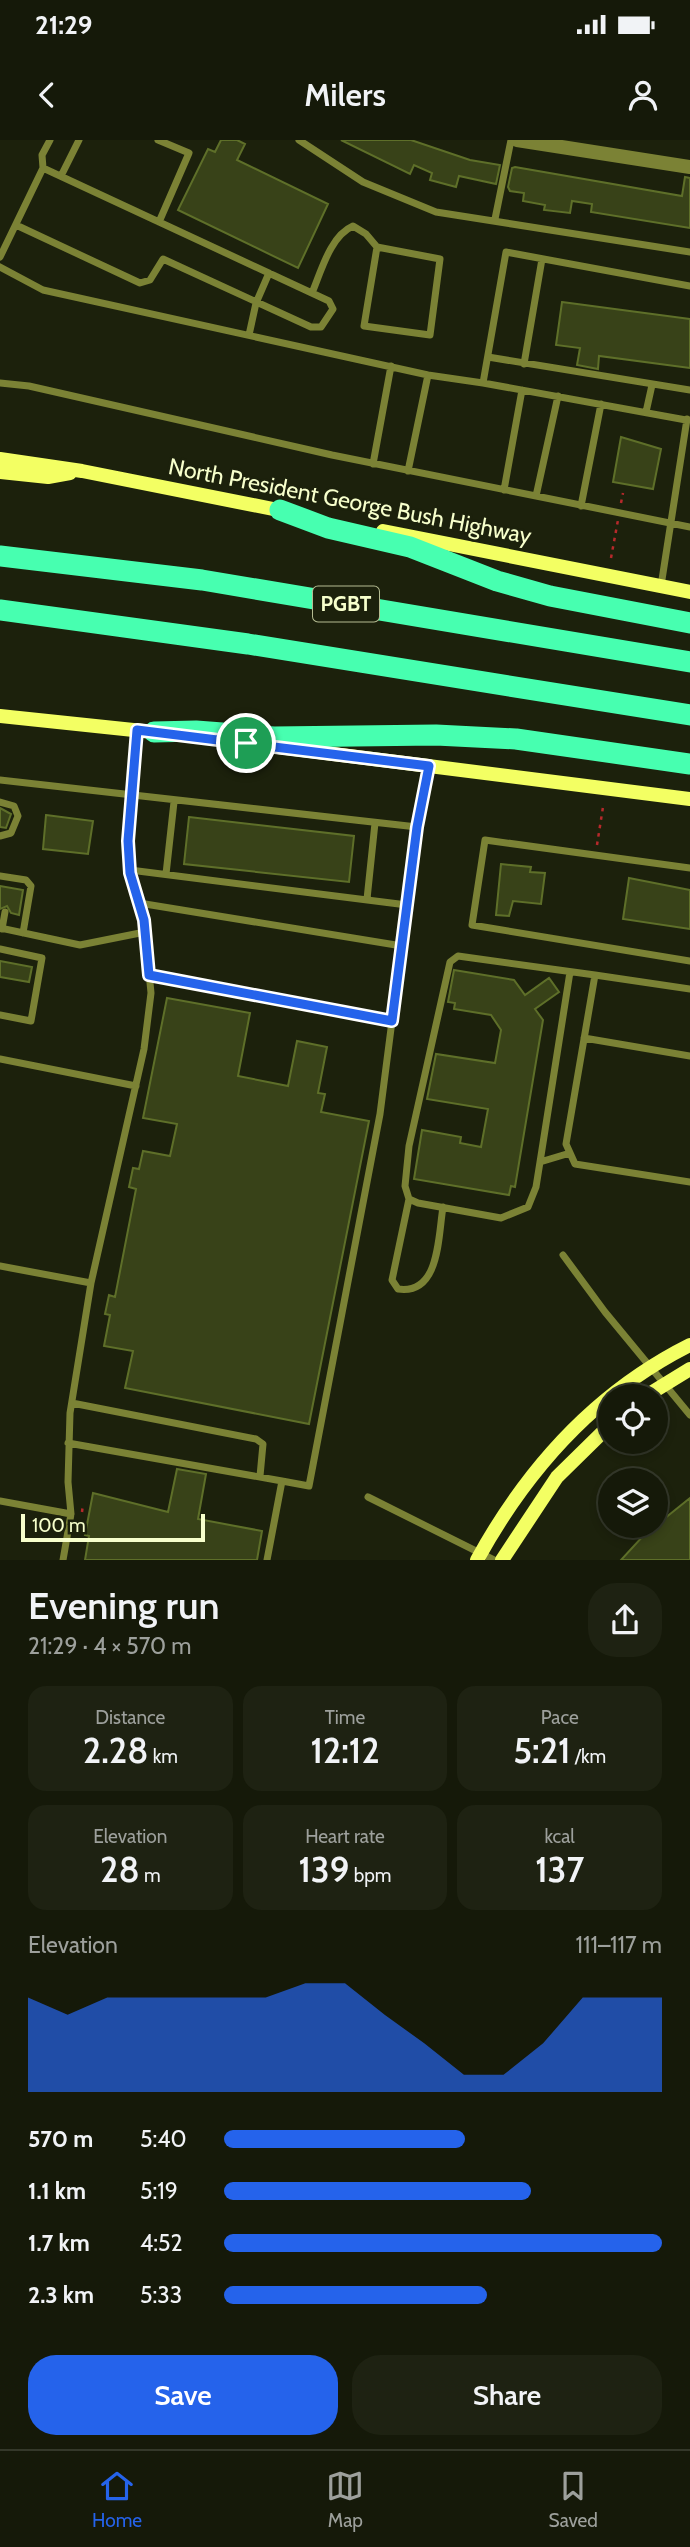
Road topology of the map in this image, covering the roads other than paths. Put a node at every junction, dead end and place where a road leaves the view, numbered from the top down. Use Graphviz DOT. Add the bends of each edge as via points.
graph roads {
  1 [pos="50,140"];
  2 [pos="79,140"];
  3 [pos="158,140"];
  4 [pos="299,140"];
  5 [pos="511,140"];
  6 [pos="520,140"];
  7 [pos="690,167"];
  8 [pos="43,169"];
  9 [pos="61,176"];
  10 [pos="495,219"];
  11 [pos="159,222"];
  12 [pos="16,225"];
  13 [pos="377,247"];
  14 [pos="690,252"];
  15 [pos="0,257"];
  16 [pos="542,259"];
  17 [pos="0,267"];
  18 [pos="269,273"];
  19 [pos="690,286"];
  20 [pos="312,293"];
  21 [pos="256,303"];
  22 [pos="249,335"];
  23 [pos="488,357"];
  24 [pos="524,364"];
  25 [pos="391,366"];
  26 [pos="429,375"];
  27 [pos="0,383"];
  28 [pos="483,383"];
  29 [pos="652,384"];
  30 [pos="522,390"];
  31 [pos="690,390"];
  32 [pos="558,396"];
  33 [pos="601,404"];
  34 [pos="646,412"];
  35 [pos="688,418"];
  36 [pos="0,459"];
  37 [pos="373,464"];
  38 [pos="82,471"];
  39 [pos="408,471"];
  40 [pos="0,472"];
  41 [pos="504,490"];
  42 [pos="536,496"];
  43 [pos="581,506"];
  44 [pos="280,510"];
  45 [pos="670,524"];
  46 [pos="690,527"];
  47 [pos="0,556"];
  48 [pos="661,587"];
  49 [pos="690,592"];
  50 [pos="0,610"];
  51 [pos="690,623"];
  52 [pos="690,662"];
  53 [pos="690,715"];
  54 [pos="0,716"];
  55 [pos="146,731"];
  56 [pos="690,764"];
  57 [pos="429,766"];
  58 [pos="0,780"];
  59 [pos="131,794"];
  60 [pos="690,799"];
  61 [pos="0,802"];
  62 [pos="174,802"];
  63 [pos="375,822"];
  64 [pos="417,827"];
  65 [pos="0,836"];
  66 [pos="690,868"];
  67 [pos="130,870"];
  68 [pos="166,874"];
  69 [pos="0,876"];
  70 [pos="12,878"];
  71 [pos="10,888"];
  72 [pos="367,899"];
  73 [pos="139,903"];
  74 [pos="407,905"];
  75 [pos="5,912"];
  76 [pos="1,928"];
  77 [pos="145,932"];
  78 [pos="23,933"];
  79 [pos="402,946"];
  80 [pos="0,949"];
  81 [pos="690,961"];
  82 [pos="570,972"];
  83 [pos="149,975"];
  84 [pos="595,975"];
  85 [pos="690,989"];
  86 [pos="0,1015"];
  87 [pos="392,1021"];
  88 [pos="584,1038"];
  89 [pos="690,1056"];
  90 [pos="0,1059"];
  91 [pos="136,1086"];
  92 [pos="570,1153"];
  93 [pos="540,1162"];
  94 [pos="690,1182"];
  95 [pos="409,1199"];
  96 [pos="443,1208"];
  97 [pos="563,1255"];
  98 [pos="0,1266"];
  99 [pos="91,1283"];
  100 [pos="690,1345"];
  101 [pos="651,1366"];
  102 [pos="690,1369"];
  103 [pos="665,1383"];
  104 [pos="72,1403"];
  105 [pos="690,1415"];
  106 [pos="598,1437"];
  107 [pos="68,1443"];
  108 [pos="260,1476"];
  109 [pos="282,1481"];
  110 [pos="368,1497"];
  111 [pos="0,1501"];
  112 [pos="71,1514"];
  113 [pos="484,1558"];
  114 [pos="63,1560"];
  115 [pos="267,1560"];
  116 [pos="502,1560"];
  1 -- 8 [label="lane" via="42,155"];
  2 -- 9 [label="lane"];
  3 -- 11 [label="lane" via="189,153"];
  4 -- 10 [label="lane" via="363,182 436,212"];
  5 -- 10 [label="lane"];
  6 -- 7 [label="street"];
  8 -- 9 [label="lane"];
  8 -- 12 [label="lane"];
  9 -- 11 [label="lane"];
  10 -- 14 [label="lane"];
  11 -- 18 [label="lane"];
  12 -- 15 [label="lane"];
  12 -- 21 [label="lane" via="141,283 150,280 163,259"];
  13 -- 13 [label="lane" via="364,326 430,335 440,259"];
  13 -- 20 [label="lane" via="353,226 344,230"];
  16 -- 19 [label="lane"];
  16 -- 23 [label="lane" via="506,252"];
  16 -- 24 [label="lane"];
  17 -- 22 [label="lane" via="43,290"];
  18 -- 20 [label="lane"];
  18 -- 21 [label="lane"];
  20 -- 21 [label="lane" via="329,301 333,309 321,327"];
  21 -- 22 [label="lane"];
  22 -- 25 [label="lane"];
  23 -- 24 [label="lane"];
  23 -- 28 [label="lane"];
  24 -- 29 [label="lane"];
  25 -- 26 [label="lane"];
  25 -- 37 [label="lane"];
  26 -- 28 [label="lane"];
  26 -- 39 [label="lane"];
  27 -- 37 [label="lane"];
  28 -- 30 [label="lane"];
  29 -- 31 [label="lane"];
  29 -- 34 [label="lane"];
  30 -- 32 [label="lane"];
  30 -- 41 [label="lane"];
  32 -- 33 [label="lane"];
  32 -- 42 [label="lane"];
  33 -- 34 [label="lane"];
  33 -- 43 [label="lane"];
  34 -- 35 [label="lane"];
  35 -- 45 [label="lane"];
  36 -- 38 [label="main road, North President George Bush Highway"];
  37 -- 39 [label="lane"];
  38 -- 40 [label="main road" via="48,478"];
  38 -- 44 [label="main road, North President George Bush Highway"];
  39 -- 41 [label="lane"];
  41 -- 42 [label="lane"];
  42 -- 43 [label="lane"];
  43 -- 45 [label="lane"];
  44 -- 48 [label="main road, North President George Bush Highway"];
  44 -- 51 [label="highway" via="328,528 410,547 496,581 550,596"];
  45 -- 46 [label="lane"];
  45 -- 48 [label="lane"];
  47 -- 52 [label="highway, PGBT" via="202,580"];
  48 -- 49 [label="main road, North President George Bush Highway"];
  50 -- 53 [label="highway, PGBT" via="248,643"];
  54 -- 55 [label="main road"];
  55 -- 56 [label="highway" via="516,739"];
  55 -- 57 [label="main road"];
  55 -- 59 [label="lane"];
  57 -- 60 [label="main road"];
  57 -- 64 [label="lane"];
  58 -- 59 [label="lane"];
  59 -- 62 [label="lane"];
  59 -- 67 [label="lane"];
  61 -- 65 [label="lane" via="14,806 18,816 11,833"];
  62 -- 63 [label="lane"];
  62 -- 68 [label="lane"];
  63 -- 64 [label="lane"];
  63 -- 72 [label="lane"];
  64 -- 74 [label="lane"];
  66 -- 81 [label="lane" via="485,840 472,925"];
  67 -- 68 [label="lane"];
  67 -- 73 [label="lane"];
  68 -- 72 [label="lane"];
  69 -- 70 [label="lane"];
  70 -- 71 [label="lane"];
  70 -- 78 [label="lane" via="26,880 31,886"];
  72 -- 74 [label="lane"];
  73 -- 77 [label="lane"];
  73 -- 79 [label="lane"];
  74 -- 79 [label="lane"];
  75 -- 76 [label="lane"];
  76 -- 78 [label="lane"];
  77 -- 78 [label="lane" via="80,945"];
  77 -- 83 [label="lane"];
  79 -- 87 [label="lane"];
  80 -- 86 [label="lane" via="42,958 31,1021"];
  82 -- 84 [label="lane"];
  82 -- 93 [label="lane"];
  82 -- 95 [label="lane" via="458,956 450,962 409,1146 405,1186"];
  83 -- 87 [label="lane"];
  83 -- 91 [label="lane" via="145,1049"];
  84 -- 85 [label="lane"];
  84 -- 88 [label="lane"];
  87 -- 109 [label="lane" via="380,1114 309,1486"];
  88 -- 89 [label="lane"];
  88 -- 92 [label="lane" via="566,1144"];
  90 -- 91 [label="lane"];
  91 -- 99 [label="lane"];
  92 -- 93 [label="lane"];
  92 -- 94 [label="lane" via="575,1164"];
  93 -- 96 [label="lane" via="528,1207 502,1218"];
  95 -- 96 [label="lane"];
  95 -- 96 [label="lane" via="392,1280 398,1289 422,1286 431,1275"];
  97 -- 101 [label="lane"];
  98 -- 99 [label="lane"];
  99 -- 104 [label="lane"];
  100 -- 101 [label="main road"];
  101 -- 103 [label="lane"];
  101 -- 113 [label="main road" via="620,1387 566,1437 518,1491"];
  102 -- 103 [label="main road"];
  103 -- 105 [label="lane"];
  104 -- 107 [label="lane"];
  104 -- 108 [label="lane" via="256,1439 264,1444"];
  106 -- 116 [label="main road" via="557,1477"];
  107 -- 108 [label="lane"];
  107 -- 112 [label="lane"];
  108 -- 109 [label="lane"];
  109 -- 115 [label="lane"];
  110 -- 113 [label="lane"];
  111 -- 112 [label="lane"];
  112 -- 114 [label="lane"];
}
